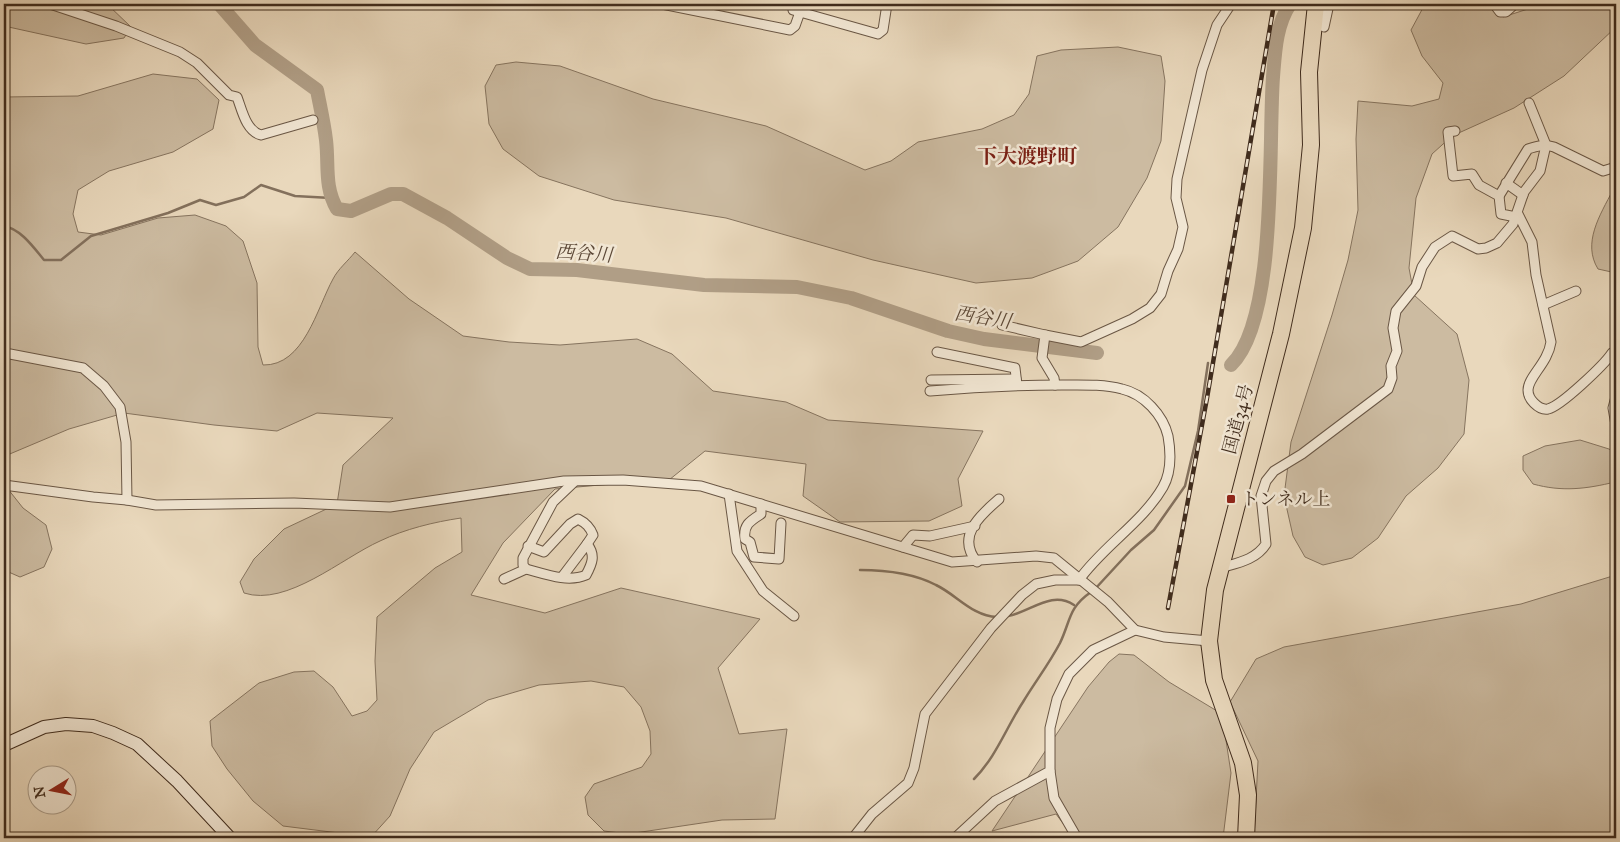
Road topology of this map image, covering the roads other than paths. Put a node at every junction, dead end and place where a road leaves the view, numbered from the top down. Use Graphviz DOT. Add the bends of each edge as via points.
graph roads {
  1 [pos="50,4"];
  2 [pos="662,4"];
  3 [pos="887,4"];
  4 [pos="1231,4"];
  5 [pos="1316,4"];
  6 [pos="1329,4"];
  7 [pos="1494,4"];
  8 [pos="1515,4"];
  9 [pos="695,7"];
  10 [pos="1324,27"];
  11 [pos="1529,103"];
  12 [pos="313,120"];
  13 [pos="1448,132"];
  14 [pos="1546,145"];
  15 [pos="1616,167"];
  16 [pos="1506,183"];
  17 [pos="1523,195"];
  18 [pos="1498,196"];
  19 [pos="1517,216"];
  20 [pos="1576,291"];
  21 [pos="1543,305"];
  22 [pos="1002,325"];
  23 [pos="1045,336"];
  24 [pos="937,352"];
  25 [pos="10,354"];
  26 [pos="1616,358"];
  27 [pos="931,380"];
  28 [pos="1017,382"];
  29 [pos="1055,385"];
  30 [pos="930,391"];
  31 [pos="1616,397"];
  32 [pos="1616,425"];
  33 [pos="574,482"];
  34 [pos="4,485"];
  35 [pos="730,494"];
  36 [pos="999,498"];
  37 [pos="127,500"];
  38 [pos="761,504"];
  39 [pos="781,523"];
  40 [pos="975,526"];
  41 [pos="588,544"];
  42 [pos="528,546"];
  43 [pos="903,547"];
  44 [pos="977,562"];
  45 [pos="1220,568"];
  46 [pos="526,569"];
  47 [pos="504,579"];
  48 [pos="568,579"];
  49 [pos="1079,580"];
  50 [pos="794,616"];
  51 [pos="1135,630"];
  52 [pos="1209,641"];
  53 [pos="4,745"];
  54 [pos="1050,771"];
  55 [pos="230,838"];
  56 [pos="853,838"];
  57 [pos="955,838"];
  58 [pos="1077,838"];
  59 [pos="1246,838"];
  1 -- 12 [label="street" via="180,52 236,97 250,129 255,133 261,135"];
  2 -- 9 [label="street"];
  3 -- 9 [label="street" via="882,30 878,34 797,11 795,26 790,30"];
  4 -- 23 [label="street" via="1217,24 1202,70 1177,179 1176,198 1183,227 1161,294 1150,308 1081,342"];
  5 -- 45 [label="highway, 国道34号" via="1309,72 1311,145 1303,228 1281,334"];
  6 -- 10 [label="street"];
  7 -- 8 [label="street" via="1500,12 1506,12"];
  11 -- 14 [label="street"];
  13 -- 18 [label="street" via="1453,176 1472,174 1479,185"];
  14 -- 15 [label="street" via="1604,171"];
  14 -- 16 [label="street" via="1528,149"];
  14 -- 17 [label="street" via="1540,171"];
  16 -- 17 [label="street"];
  16 -- 18 [label="street"];
  17 -- 19 [label="street"];
  18 -- 19 [label="street" via="1501,214"];
  19 -- 21 [label="street" via="1532,242"];
  19 -- 45 [label="street" via="1497,243 1486,248 1478,249 1452,236 1435,247 1422,267 1416,286 1396,311 1393,328 1397,351 1388,389 1302,454 1274,471 1261,496 1266,544 1253,557"];
  20 -- 21 [label="street"];
  21 -- 26 [label="street" via="1551,342 1550,353 1528,384 1527,392 1538,407 1545,410 1554,407 1612,353"];
  22 -- 23 [label="street"];
  23 -- 29 [label="street" via="1042,358"];
  24 -- 28 [label="street" via="1015,368"];
  25 -- 37 [label="street" via="83,368 104,386 120,407 126,442"];
  27 -- 28 [label="street"];
  28 -- 29 [label="street"];
  28 -- 30 [label="street"];
  29 -- 49 [label="street" via="1099,385 1124,389 1143,399 1162,421 1170,449 1170,468 1163,487"];
  31 -- 32 [label="street" via="1613,408"];
  33 -- 35 [label="street" via="623,480 701,486"];
  33 -- 37 [label="street" via="537,484 390,507 294,504 189,506"];
  33 -- 42 [label="street" via="553,502"];
  34 -- 37 [label="street"];
  35 -- 38 [label="street"];
  35 -- 50 [label="street" via="737,551 763,591"];
  36 -- 40 [label="street"];
  38 -- 39 [label="street" via="761,514 744,530 754,556 779,559"];
  38 -- 43 [label="street"];
  40 -- 43 [label="street" via="930,536 912,535"];
  40 -- 44 [label="street" via="968,546"];
  41 -- 42 [label="street" via="591,529 578,519 544,552"];
  41 -- 48 [label="street"];
  41 -- 48 [label="street" via="593,558 586,575"];
  42 -- 46 [label="street" via="523,558"];
  43 -- 44 [label="street" via="952,562"];
  44 -- 49 [label="street" via="1036,556 1054,558"];
  45 -- 52 [label="highway, 国道34号"];
  46 -- 47 [label="street"];
  46 -- 48 [label="street"];
  49 -- 51 [label="street" via="1108,602"];
  49 -- 56 [label="street" via="1036,584 991,628 926,714 908,782 872,814"];
  51 -- 52 [label="street" via="1164,637"];
  51 -- 54 [label="street" via="1093,650 1069,674 1057,699 1050,728"];
  52 -- 59 [label="highway, 国道34号" via="1214,680 1243,763 1248,796"];
  53 -- 55 [label="street" via="44,727 66,724 93,726 114,733 136,744"];
  54 -- 57 [label="street" via="995,801"];
  54 -- 58 [label="street" via="1054,798"];
}
